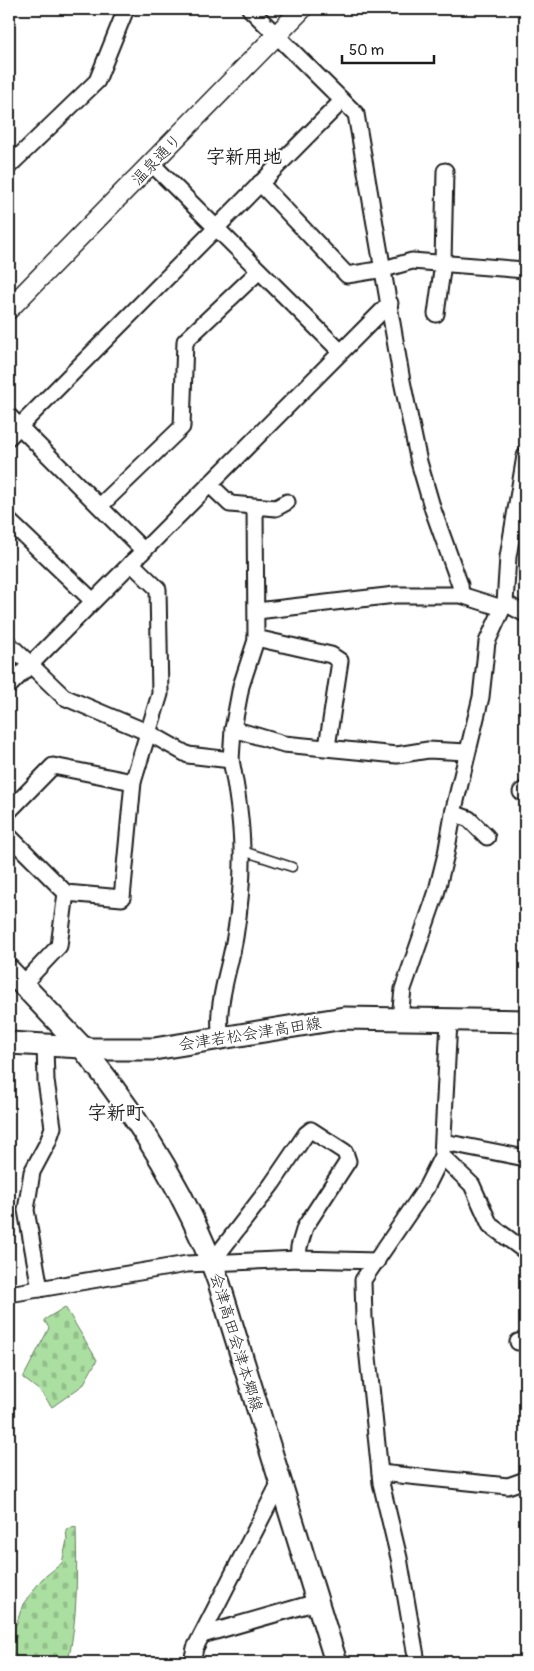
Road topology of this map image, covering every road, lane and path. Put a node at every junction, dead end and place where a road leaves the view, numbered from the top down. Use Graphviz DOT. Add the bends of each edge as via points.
graph roads {
  1 [pos="126,9"];
  2 [pos="250,9"];
  3 [pos="302,9"];
  4 [pos="276,35"];
  5 [pos="342,101"];
  6 [pos="152,164"];
  7 [pos="9,166"];
  8 [pos="445,171"];
  9 [pos="260,183"];
  10 [pos="216,227"];
  11 [pos="443,262"];
  12 [pos="384,269"];
  13 [pos="260,270"];
  14 [pos="525,270"];
  15 [pos="390,302"];
  16 [pos="9,309"];
  17 [pos="436,314"];
  18 [pos="340,351"];
  19 [pos="12,427"];
  20 [pos="525,456"];
  21 [pos="209,484"];
  22 [pos="286,502"];
  23 [pos="100,506"];
  24 [pos="255,507"];
  25 [pos="9,521"];
  26 [pos="143,550"];
  27 [pos="131,563"];
  28 [pos="461,595"];
  29 [pos="93,602"];
  30 [pos="503,606"];
  31 [pos="257,611"];
  32 [pos="525,614"];
  33 [pos="256,638"];
  34 [pos="9,644"];
  35 [pos="30,665"];
  36 [pos="9,686"];
  37 [pos="233,729"];
  38 [pos="149,733"];
  39 [pos="327,747"];
  40 [pos="467,752"];
  41 [pos="231,760"];
  42 [pos="133,782"];
  43 [pos="9,811"];
  44 [pos="453,813"];
  45 [pos="9,836"];
  46 [pos="487,837"];
  47 [pos="243,851"];
  48 [pos="292,867"];
  49 [pos="66,893"];
  50 [pos="16,977"];
  51 [pos="400,1018"];
  52 [pos="449,1021"];
  53 [pos="525,1021"];
  54 [pos="220,1038"];
  55 [pos="9,1042"];
  56 [pos="45,1045"];
  57 [pos="82,1048"];
  58 [pos="443,1149"];
  59 [pos="525,1158"];
  60 [pos="525,1251"];
  61 [pos="298,1259"];
  62 [pos="377,1261"];
  63 [pos="212,1262"];
  64 [pos="40,1289"];
  65 [pos="9,1294"];
  66 [pos="380,1474"];
  67 [pos="525,1480"];
  68 [pos="280,1482"];
  69 [pos="317,1602"];
  70 [pos="202,1635"];
  71 [pos="192,1662"];
  72 [pos="336,1662"];
  73 [pos="417,1662"];
  1 -- 7 [label="street" via="97,81"];
  2 -- 4 [label="street"];
  3 -- 4 [label="street, 温泉通り"];
  4 -- 5 [label="street"];
  4 -- 6 [label="street, 温泉通り"];
  5 -- 9 [label="street"];
  5 -- 12 [label="street" via="356,114"];
  6 -- 10 [label="street"];
  6 -- 16 [label="street, 温泉通り"];
  8 -- 11 [label="street"];
  9 -- 10 [label="street"];
  9 -- 12 [label="street" via="347,275"];
  10 -- 13 [label="street"];
  10 -- 19 [label="street"];
  11 -- 12 [label="street" via="412,261"];
  11 -- 14 [label="street"];
  11 -- 17 [label="street"];
  12 -- 15 [label="street"];
  13 -- 18 [label="street"];
  13 -- 23 [label="street" via="185,341 182,427"];
  15 -- 18 [label="street"];
  15 -- 28 [label="street" via="419,462"];
  18 -- 21 [label="street"];
  19 -- 23 [label="street"];
  20 -- 30 [label="street"];
  21 -- 24 [label="street" via="226,502"];
  21 -- 26 [label="street"];
  22 -- 24 [label="street" via="276,508"];
  23 -- 26 [label="street"];
  24 -- 31 [label="street"];
  25 -- 29 [label="street"];
  26 -- 27 [label="street"];
  27 -- 29 [label="street"];
  27 -- 38 [label="street" via="158,589 160,694"];
  28 -- 30 [label="street"];
  28 -- 31 [label="street" via="395,595"];
  29 -- 35 [label="street"];
  30 -- 32 [label="street"];
  30 -- 40 [label="street" via="487,642 480,697"];
  31 -- 33 [label="street"];
  33 -- 37 [label="street" via="241,686"];
  33 -- 39 [label="street" via="331,655 340,661"];
  34 -- 35 [label="street"];
  35 -- 36 [label="street"];
  35 -- 38 [label="street" via="64,697"];
  37 -- 39 [label="street" via="284,744"];
  37 -- 41 [label="street"];
  38 -- 41 [label="street" via="188,754"];
  38 -- 42 [label="street"];
  39 -- 40 [label="street" via="397,755 428,750"];
  40 -- 44 [label="street"];
  41 -- 47 [label="street" via="240,805"];
  42 -- 43 [label="street" via="53,766"];
  42 -- 49 [label="street" via="122,898"];
  44 -- 46 [label="street" via="469,819"];
  44 -- 51 [label="street" via="436,894 403,989"];
  45 -- 49 [label="street"];
  47 -- 48 [label="lane"];
  47 -- 54 [label="street" via="235,938 219,1012"];
  49 -- 50 [label="street" via="59,946"];
  50 -- 57 [label="main road"];
  51 -- 52 [label="main road, 会津若松会津高田線"];
  51 -- 54 [label="main road, 会津若松会津高田線" via="344,1018"];
  52 -- 53 [label="main road, 会津若松会津高田線"];
  52 -- 58 [label="street"];
  54 -- 57 [label="main road, 会津若松会津高田線" via="154,1049"];
  55 -- 56 [label="main road, 会津若松会津高田線"];
  56 -- 57 [label="main road, 会津若松会津高田線"];
  56 -- 64 [label="street" via="46,1081 53,1127 32,1172 26,1210"];
  57 -- 63 [label="main road, 会津高田会津本郷線" via="134,1116 169,1176"];
  58 -- 59 [label="street"];
  58 -- 60 [label="street" via="472,1185 490,1225"];
  58 -- 62 [label="street" via="426,1188"];
  61 -- 62 [label="street"];
  61 -- 63 [label="street"];
  61 -- 63 [label="street" via="305,1227 348,1161 345,1152 311,1130"];
  62 -- 66 [label="street" via="364,1280 364,1319"];
  63 -- 64 [label="street"];
  63 -- 68 [label="main road, 会津高田会津本郷線"];
  64 -- 65 [label="street"];
  66 -- 67 [label="street" via="508,1486"];
  66 -- 73 [label="street"];
  68 -- 69 [label="main road, 会津高田会津本郷線"];
  68 -- 70 [label="street"];
  69 -- 70 [label="street"];
  69 -- 72 [label="main road, 会津高田会津本郷線"];
  70 -- 71 [label="street"];
}
